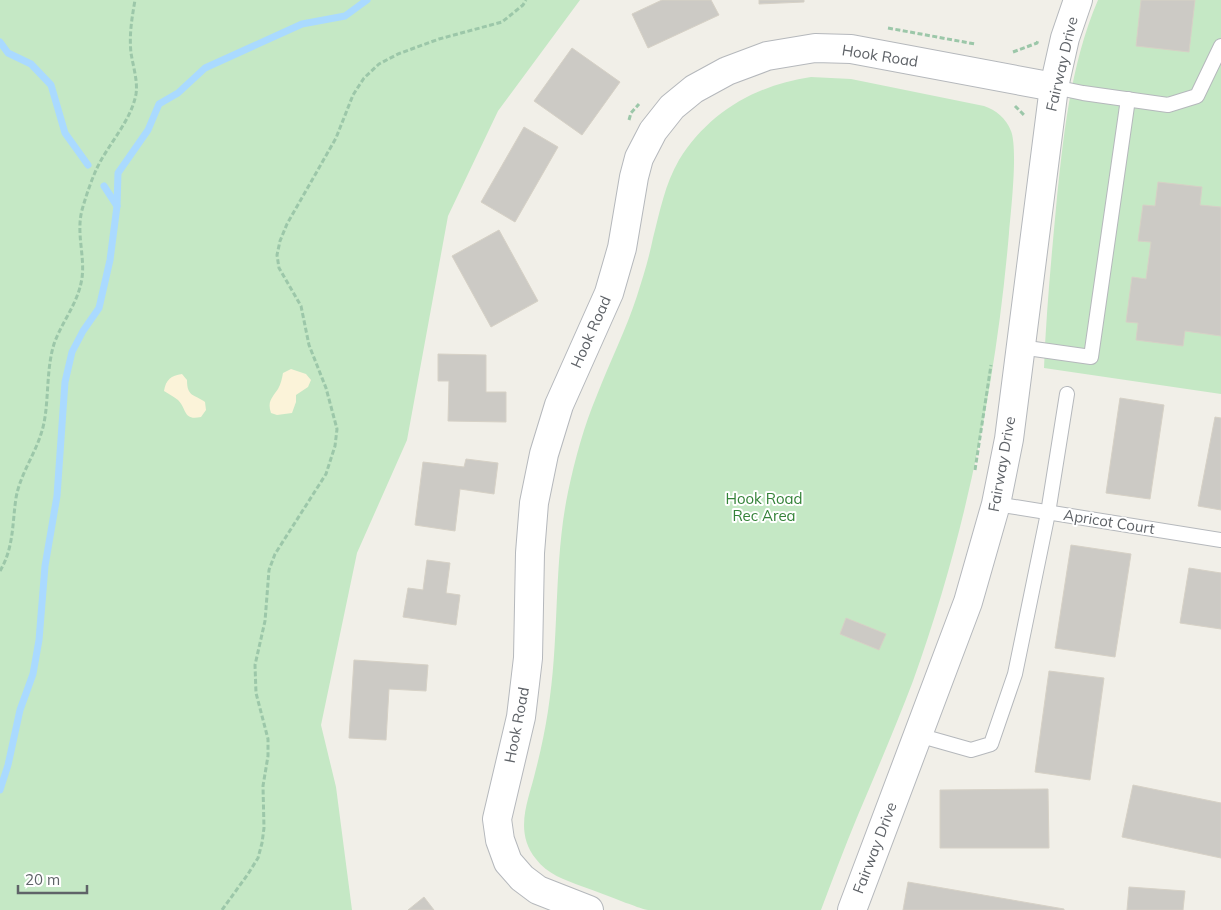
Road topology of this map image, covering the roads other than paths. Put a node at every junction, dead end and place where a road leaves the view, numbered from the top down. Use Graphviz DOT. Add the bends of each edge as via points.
graph roads {
  1 [pos="1078,0"];
  2 [pos="1221,46"];
  3 [pos="1054,87"];
  4 [pos="1128,99"];
  5 [pos="1020,347"];
  6 [pos="1067,394"];
  7 [pos="996,504"];
  8 [pos="1048,513"];
  9 [pos="1221,540"];
  10 [pos="918,735"];
  11 [pos="589,910"];
  12 [pos="852,910"];
  1 -- 3 [label="street, Fairway Drive"];
  2 -- 4 [label="lane" via="1197,96 1168,104"];
  3 -- 4 [label="lane"];
  3 -- 5 [label="street, Fairway Drive"];
  3 -- 11 [label="street, Hook Road" via="851,49 815,48 767,56 727,70 694,89 672,107 653,131 634,177 622,248 609,292 559,405 544,454 534,503 530,553 528,658 520,717 497,819 508,862 522,878 538,890"];
  4 -- 5 [label="lane" via="1091,357"];
  5 -- 7 [label="street, Fairway Drive"];
  6 -- 8 [label="lane"];
  7 -- 8 [label="lane, Apricot Court"];
  7 -- 10 [label="street, Fairway Drive" via="968,602"];
  8 -- 9 [label="lane, Apricot Court"];
  8 -- 10 [label="lane" via="1015,674 991,744 971,750"];
  10 -- 12 [label="street, Fairway Drive"];
}
